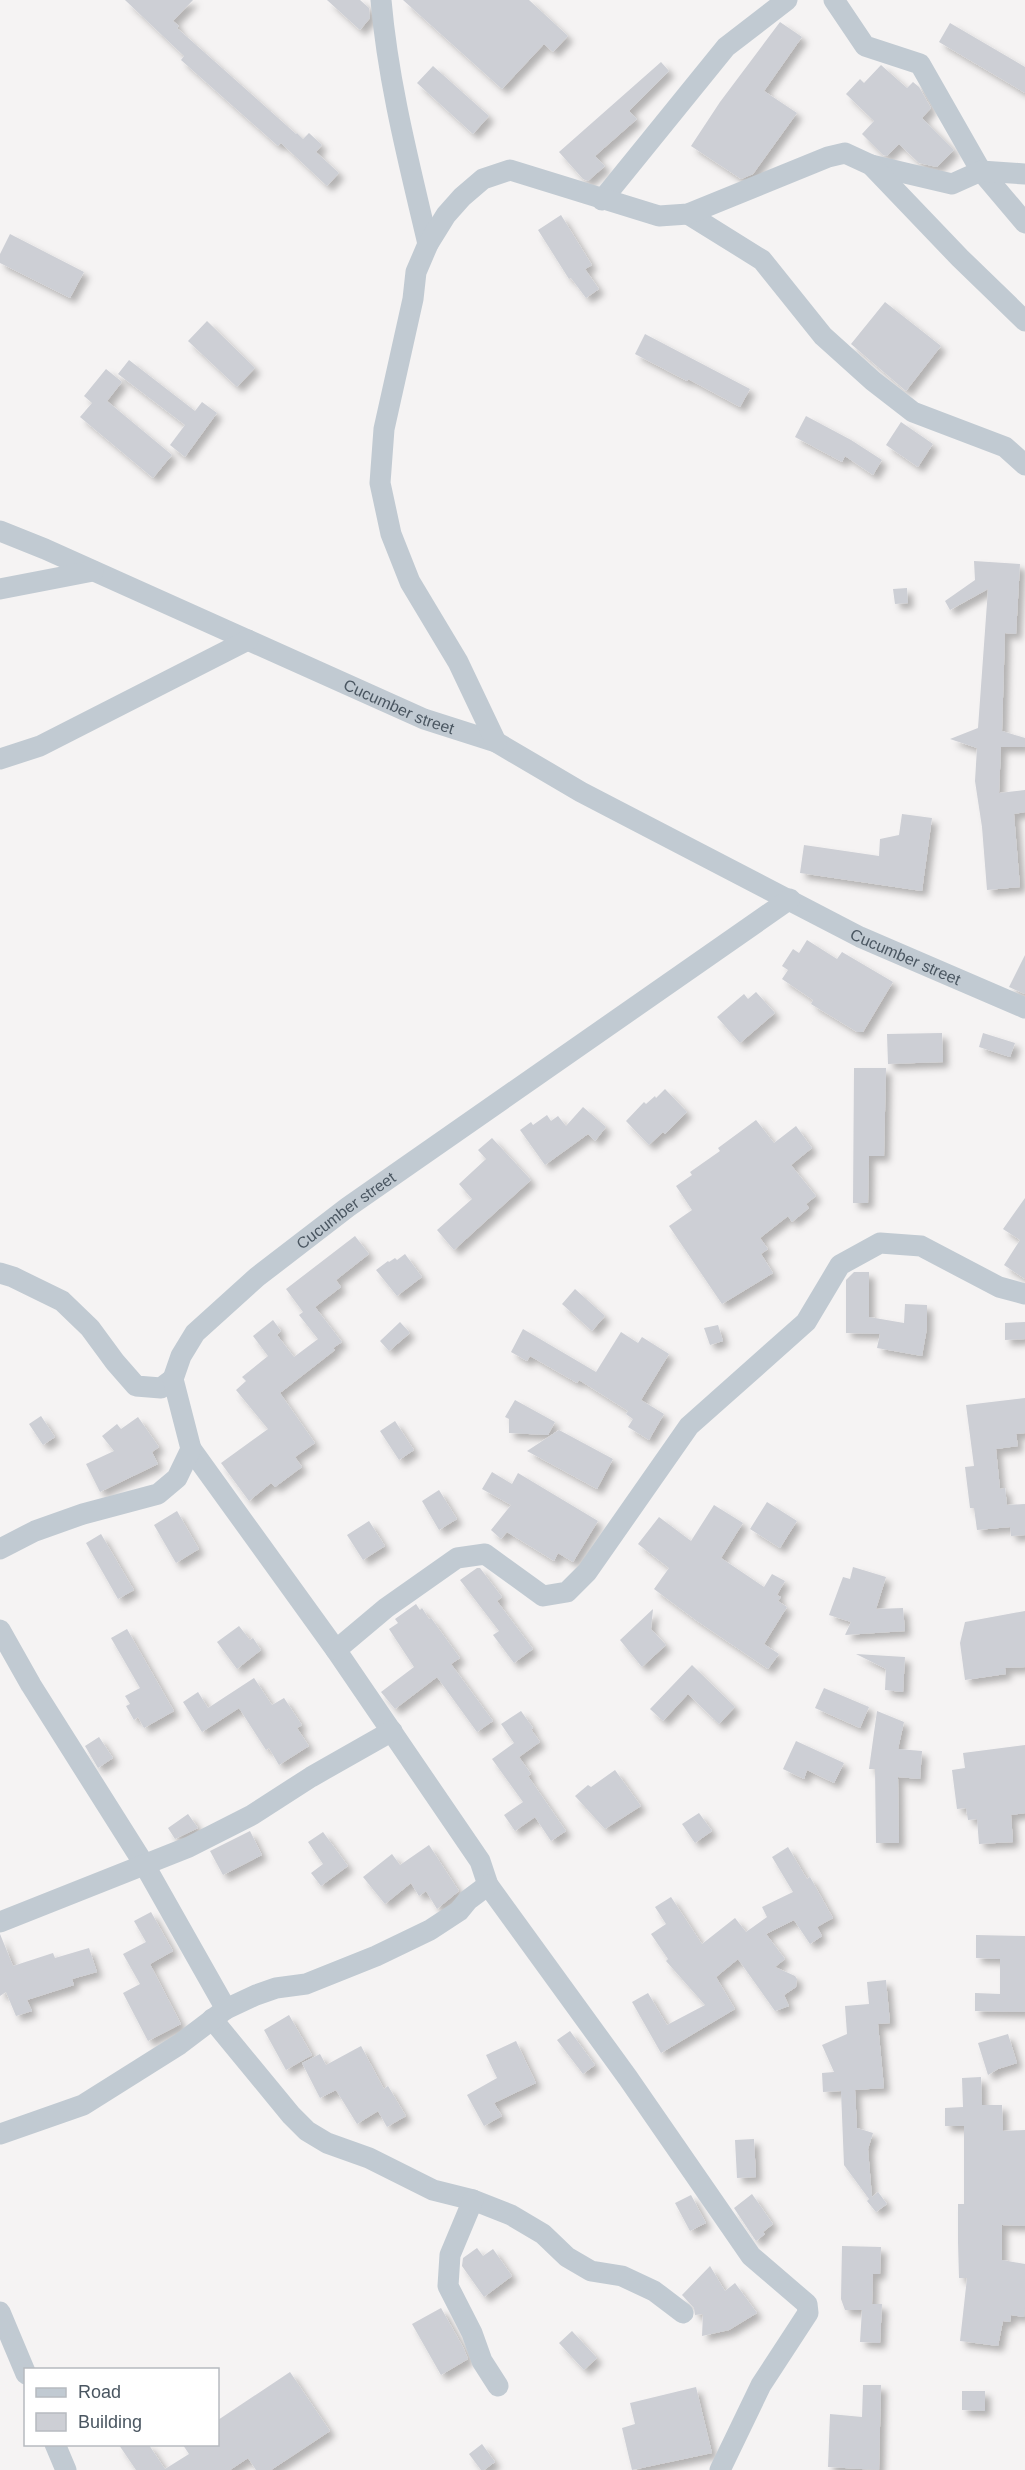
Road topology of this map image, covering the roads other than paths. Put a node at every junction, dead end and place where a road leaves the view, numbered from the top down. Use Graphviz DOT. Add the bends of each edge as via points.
graph roads {
  1 [pos="381,0"];
  2 [pos="787,0"];
  3 [pos="834,0"];
  4 [pos="872,165"];
  5 [pos="981,171"];
  6 [pos="1025,174"];
  7 [pos="602,200"];
  8 [pos="688,214"];
  9 [pos="1025,223"];
  10 [pos="428,243"];
  11 [pos="1025,321"];
  12 [pos="1025,465"];
  13 [pos="0,531"];
  14 [pos="93,571"];
  15 [pos="0,589"];
  16 [pos="248,640"];
  17 [pos="496,742"];
  18 [pos="0,759"];
  19 [pos="790,898"];
  20 [pos="1025,1008"];
  21 [pos="0,1273"];
  22 [pos="1025,1294"];
  23 [pos="173,1379"];
  24 [pos="191,1449"];
  25 [pos="0,1549"];
  26 [pos="0,1630"];
  27 [pos="336,1650"];
  28 [pos="392,1731"];
  29 [pos="144,1864"];
  30 [pos="488,1885"];
  31 [pos="0,1922"];
  32 [pos="219,2014"];
  33 [pos="0,2134"];
  34 [pos="473,2200"];
  35 [pos="0,2312"];
  36 [pos="683,2313"];
  37 [pos="24,2369"];
  38 [pos="498,2386"];
  39 [pos="56,2446"];
  40 [pos="66,2470"];
  41 [pos="720,2470"];
  1 -- 10 [label="street" via="403,136"];
  2 -- 7 [label="street" via="726,47"];
  3 -- 5 [label="street" via="866,46 920,64"];
  4 -- 5 [label="street" via="952,184"];
  4 -- 8 [label="street" via="845,153 828,157"];
  4 -- 11 [label="street"];
  5 -- 6 [label="street"];
  5 -- 9 [label="street"];
  7 -- 8 [label="street" via="659,216"];
  7 -- 10 [label="street" via="510,170 496,173 462,197"];
  8 -- 12 [label="street" via="762,260 823,336 913,412 1005,447"];
  10 -- 17 [label="street" via="416,272 384,429 380,483 392,534 410,582 458,662"];
  13 -- 14 [label="street, Cucumber street"];
  14 -- 15 [label="street"];
  14 -- 16 [label="street, Cucumber street"];
  16 -- 17 [label="street, Cucumber street" via="424,719"];
  16 -- 18 [label="street" via="40,746"];
  17 -- 19 [label="street, Cucumber street" via="581,792"];
  19 -- 20 [label="street, Cucumber street" via="860,937"];
  19 -- 23 [label="street, Cucumber street" via="348,1207 257,1278 195,1334"];
  21 -- 23 [label="street" via="62,1301 90,1328 136,1386 161,1388"];
  22 -- 27 [label="street" via="999,1287 921,1246 880,1243 840,1265 806,1322 689,1426 587,1572 567,1592 543,1596 485,1554 457,1558 386,1608"];
  23 -- 24 [label="street"];
  24 -- 25 [label="street" via="177,1478 158,1494 83,1514"];
  24 -- 27 [label="street"];
  26 -- 29 [label="street"];
  27 -- 28 [label="street"];
  28 -- 29 [label="street" via="252,1815 189,1847"];
  28 -- 30 [label="street" via="480,1861"];
  29 -- 31 [label="street"];
  29 -- 32 [label="street"];
  30 -- 32 [label="street" via="430,1930 387,1951 306,1984 266,1991"];
  30 -- 41 [label="street" via="751,2256 807,2304 808,2313 761,2385"];
  32 -- 33 [label="street" via="180,2044 83,2105"];
  32 -- 34 [label="street" via="275,2098 307,2131 433,2190"];
  34 -- 36 [label="street" via="511,2215 543,2234 567,2257 591,2271 622,2276 654,2291"];
  34 -- 38 [label="street" via="450,2255 448,2286 482,2361"];
  35 -- 37 [label="street"];
  39 -- 40 [label="street"];
}
